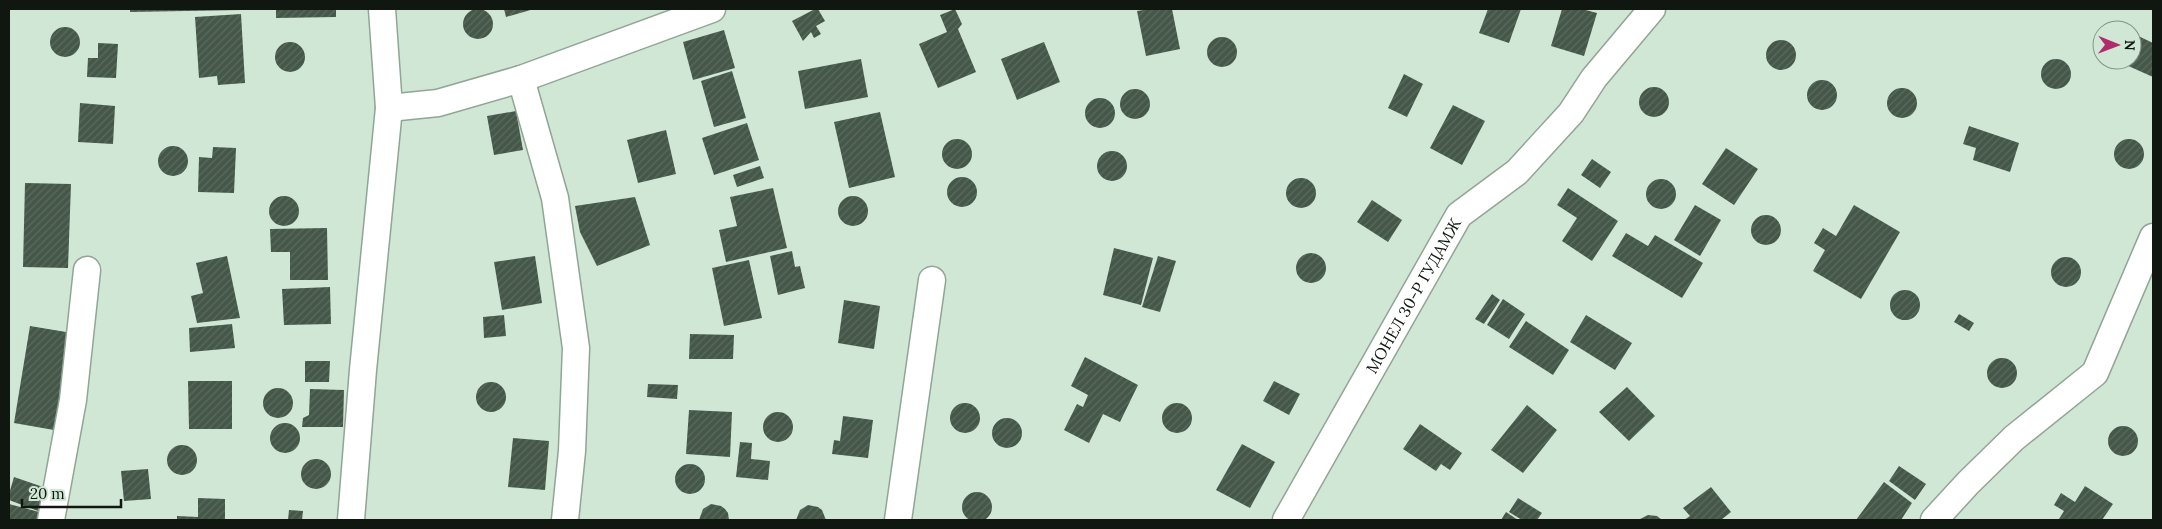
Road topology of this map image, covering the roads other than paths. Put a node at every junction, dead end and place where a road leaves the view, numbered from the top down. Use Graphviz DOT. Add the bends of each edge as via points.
graph roads {
  1 [pos="382,9"];
  2 [pos="712,9"];
  3 [pos="1652,9"];
  4 [pos="521,79"];
  5 [pos="389,108"];
  6 [pos="2153,236"];
  7 [pos="87,270"];
  8 [pos="932,280"];
  9 [pos="51,520"];
  10 [pos="351,520"];
  11 [pos="565,520"];
  12 [pos="898,520"];
  13 [pos="1286,520"];
  14 [pos="1934,520"];
  1 -- 5 [label="street"];
  2 -- 4 [label="street"];
  3 -- 13 [label="street, МОНЕЛ 30-Р ГУДАМЖ" via="1594,78 1571,113 1517,172 1459,215"];
  4 -- 5 [label="street" via="438,104"];
  4 -- 11 [label="street" via="555,198 576,348 572,450"];
  5 -- 10 [label="street"];
  6 -- 14 [label="street" via="2095,373 2014,438"];
  7 -- 9 [label="street" via="72,400"];
  8 -- 12 [label="street"];
}
